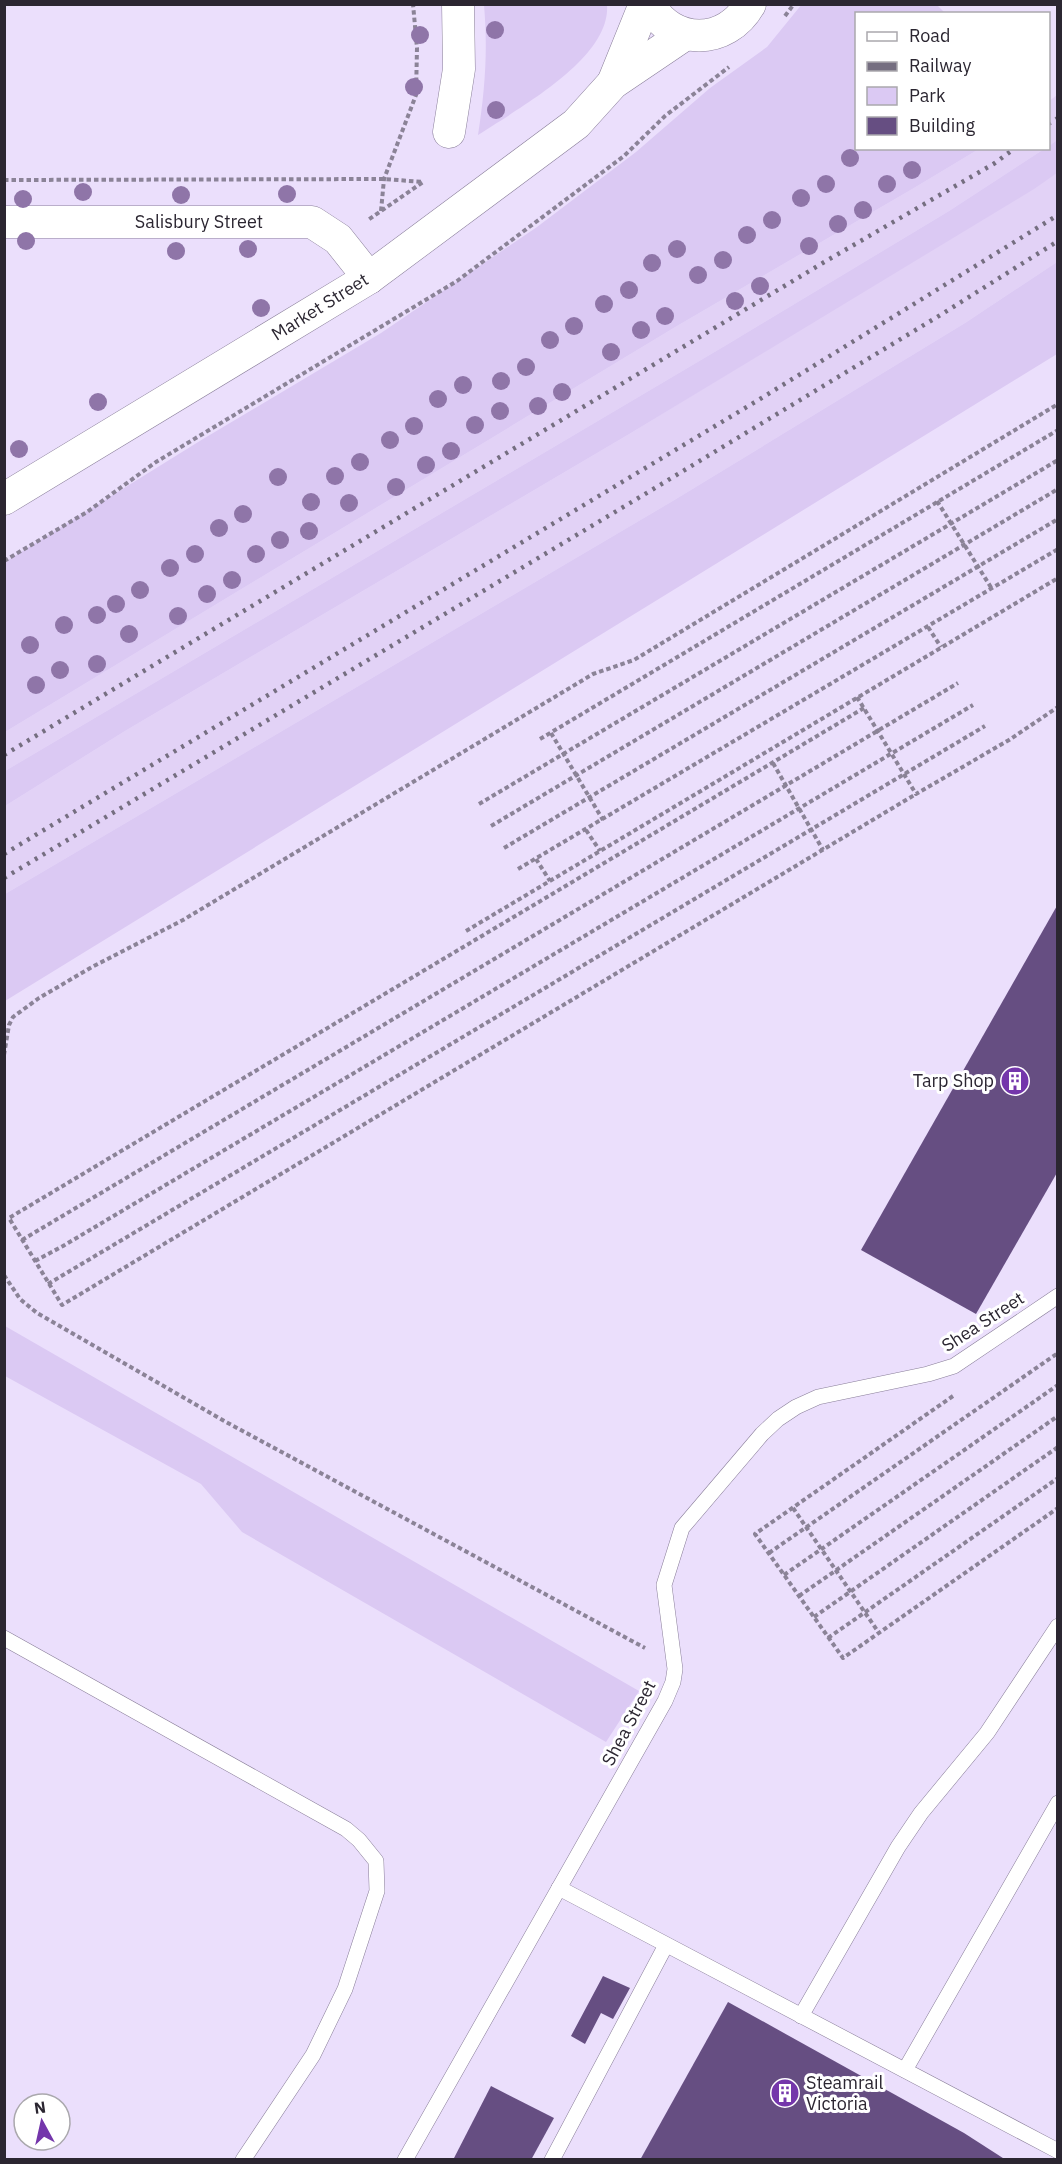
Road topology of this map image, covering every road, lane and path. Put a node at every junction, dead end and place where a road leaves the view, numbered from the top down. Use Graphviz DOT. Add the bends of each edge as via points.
graph roads {
  1 [pos="413,4"];
  2 [pos="458,4"];
  3 [pos="647,4"];
  4 [pos="750,4"];
  5 [pos="794,4"];
  6 [pos="782,19"];
  7 [pos="684,34"];
  8 [pos="736,62"];
  9 [pos="614,83"];
  10 [pos="449,132"];
  11 [pos="384,179"];
  12 [pos="4,180"];
  13 [pos="4,222"];
  14 [pos="369,278"];
  15 [pos="1058,404"];
  16 [pos="1058,430"];
  17 [pos="1058,460"];
  18 [pos="1058,489"];
  19 [pos="4,499"];
  20 [pos="938,501"];
  21 [pos="1058,519"];
  22 [pos="951,523"];
  23 [pos="964,544"];
  24 [pos="1058,549"];
  25 [pos="4,561"];
  26 [pos="978,566"];
  27 [pos="1058,578"];
  28 [pos="992,589"];
  29 [pos="928,627"];
  30 [pos="941,647"];
  31 [pos="958,683"];
  32 [pos="857,697"];
  33 [pos="973,705"];
  34 [pos="1058,707"];
  35 [pos="864,708"];
  36 [pos="985,726"];
  37 [pos="877,730"];
  38 [pos="551,733"];
  39 [pos="540,739"];
  40 [pos="891,752"];
  41 [pos="564,754"];
  42 [pos="773,763"];
  43 [pos="904,773"];
  44 [pos="576,776"];
  45 [pos="785,784"];
  46 [pos="916,794"];
  47 [pos="590,797"];
  48 [pos="479,804"];
  49 [pos="799,807"];
  50 [pos="603,820"];
  51 [pos="491,826"];
  52 [pos="811,829"];
  53 [pos="586,830"];
  54 [pos="504,848"];
  55 [pos="823,850"];
  56 [pos="600,851"];
  57 [pos="536,859"];
  58 [pos="518,869"];
  59 [pos="550,881"];
  60 [pos="466,931"];
  61 [pos="4,1055"];
  62 [pos="22,1240"];
  63 [pos="35,1261"];
  64 [pos="4,1275"];
  65 [pos="48,1284"];
  66 [pos="1058,1296"];
  67 [pos="1058,1353"];
  68 [pos="1058,1385"];
  69 [pos="960,1392"];
  70 [pos="1058,1416"];
  71 [pos="1058,1447"];
  72 [pos="1058,1478"];
  73 [pos="793,1508"];
  74 [pos="1058,1508"];
  75 [pos="807,1528"];
  76 [pos="822,1549"];
  77 [pos="769,1553"];
  78 [pos="836,1571"];
  79 [pos="784,1575"];
  80 [pos="850,1591"];
  81 [pos="799,1596"];
  82 [pos="865,1612"];
  83 [pos="814,1617"];
  84 [pos="1058,1626"];
  85 [pos="879,1633"];
  86 [pos="4,1638"];
  87 [pos="828,1638"];
  88 [pos="673,1682"];
  89 [pos="1058,1803"];
  90 [pos="559,1888"];
  91 [pos="666,1945"];
  92 [pos="801,2016"];
  93 [pos="905,2070"];
  94 [pos="1058,2151"];
  95 [pos="243,2160"];
  96 [pos="405,2160"];
  97 [pos="552,2160"];
  1 -- 11 [label="path" via="416,95"];
  2 -- 10 [label="street" via="459,69"];
  3 -- 7 [label="street" via="668,27"];
  3 -- 9 [label="street, Market Street"];
  4 -- 7 [label="street" via="738,21 722,32"];
  5 -- 6 [label="path"];
  7 -- 9 [label="street, Market Street"];
  8 -- 25 [label="path" via="665,116 624,156 457,281 156,462 87,512"];
  9 -- 14 [label="street, Market Street" via="576,124"];
  11 -- 11 [label="path" via="381,212 423,182 394,180"];
  11 -- 12 [label="path"];
  13 -- 14 [label="street, Salisbury Street" via="312,222 338,239"];
  14 -- 19 [label="street, Market Street"];
  15 -- 61 [label="path" via="634,660 593,674 183,920 49,992 13,1017"];
  16 -- 20 [label="path"];
  17 -- 22 [label="path"];
  18 -- 23 [label="path"];
  20 -- 22 [label="path"];
  20 -- 38 [label="path"];
  21 -- 26 [label="path"];
  22 -- 23 [label="path"];
  22 -- 41 [label="path"];
  23 -- 26 [label="path"];
  23 -- 44 [label="path"];
  24 -- 28 [label="path"];
  26 -- 28 [label="path"];
  26 -- 47 [label="path"];
  27 -- 30 [label="path"];
  28 -- 29 [label="path"];
  29 -- 30 [label="path"];
  29 -- 50 [label="path"];
  30 -- 32 [label="path"];
  31 -- 37 [label="path"];
  32 -- 35 [label="path"];
  32 -- 56 [label="path"];
  33 -- 40 [label="path"];
  34 -- 46 [label="path"];
  35 -- 37 [label="path"];
  35 -- 42 [label="path"];
  36 -- 43 [label="path"];
  37 -- 40 [label="path"];
  37 -- 45 [label="path"];
  38 -- 39 [label="path"];
  38 -- 41 [label="path"];
  40 -- 43 [label="path"];
  40 -- 49 [label="path"];
  41 -- 44 [label="path"];
  41 -- 48 [label="path"];
  42 -- 45 [label="path"];
  42 -- 62 [label="path" via="9,1218"];
  43 -- 46 [label="path"];
  43 -- 52 [label="path"];
  44 -- 47 [label="path"];
  44 -- 51 [label="path"];
  45 -- 49 [label="path"];
  45 -- 62 [label="path"];
  46 -- 55 [label="path"];
  47 -- 50 [label="path"];
  47 -- 54 [label="path"];
  49 -- 52 [label="path"];
  49 -- 63 [label="path"];
  50 -- 53 [label="path"];
  52 -- 55 [label="path"];
  52 -- 65 [label="path"];
  53 -- 56 [label="path"];
  53 -- 57 [label="path"];
  55 -- 65 [label="path" via="62,1305"];
  56 -- 59 [label="path"];
  57 -- 58 [label="path"];
  57 -- 59 [label="path"];
  59 -- 60 [label="path"];
  62 -- 63 [label="path"];
  63 -- 65 [label="path"];
  64 -- 88 [label="path" via="20,1299 37,1313 176,1394 650,1650 664,1663"];
  66 -- 88 [label="lane, Shea Street" via="954,1366 818,1397 796,1407 762,1434 682,1528 664,1585 674,1652"];
  67 -- 75 [label="path"];
  68 -- 76 [label="path"];
  69 -- 73 [label="path"];
  70 -- 78 [label="path"];
  71 -- 80 [label="path"];
  72 -- 82 [label="path"];
  73 -- 75 [label="path"];
  73 -- 77 [label="path" via="755,1534"];
  74 -- 85 [label="path"];
  75 -- 76 [label="path"];
  75 -- 77 [label="path"];
  76 -- 78 [label="path"];
  76 -- 79 [label="path"];
  77 -- 79 [label="path"];
  78 -- 80 [label="path"];
  78 -- 81 [label="path"];
  79 -- 81 [label="path"];
  80 -- 82 [label="path"];
  80 -- 83 [label="path"];
  81 -- 83 [label="path"];
  82 -- 85 [label="path"];
  82 -- 87 [label="path"];
  83 -- 87 [label="path"];
  84 -- 92 [label="lane" via="987,1733 898,1847"];
  85 -- 87 [label="path" via="843,1658"];
  86 -- 95 [label="lane" via="346,1829 376,1861 377,1891 345,1989 313,2055"];
  88 -- 90 [label="lane, Shea Street"];
  89 -- 93 [label="lane"];
  90 -- 91 [label="lane"];
  90 -- 96 [label="lane, Shea Street"];
  91 -- 92 [label="lane"];
  91 -- 97 [label="lane"];
  92 -- 93 [label="lane"];
  93 -- 94 [label="lane"];
}
